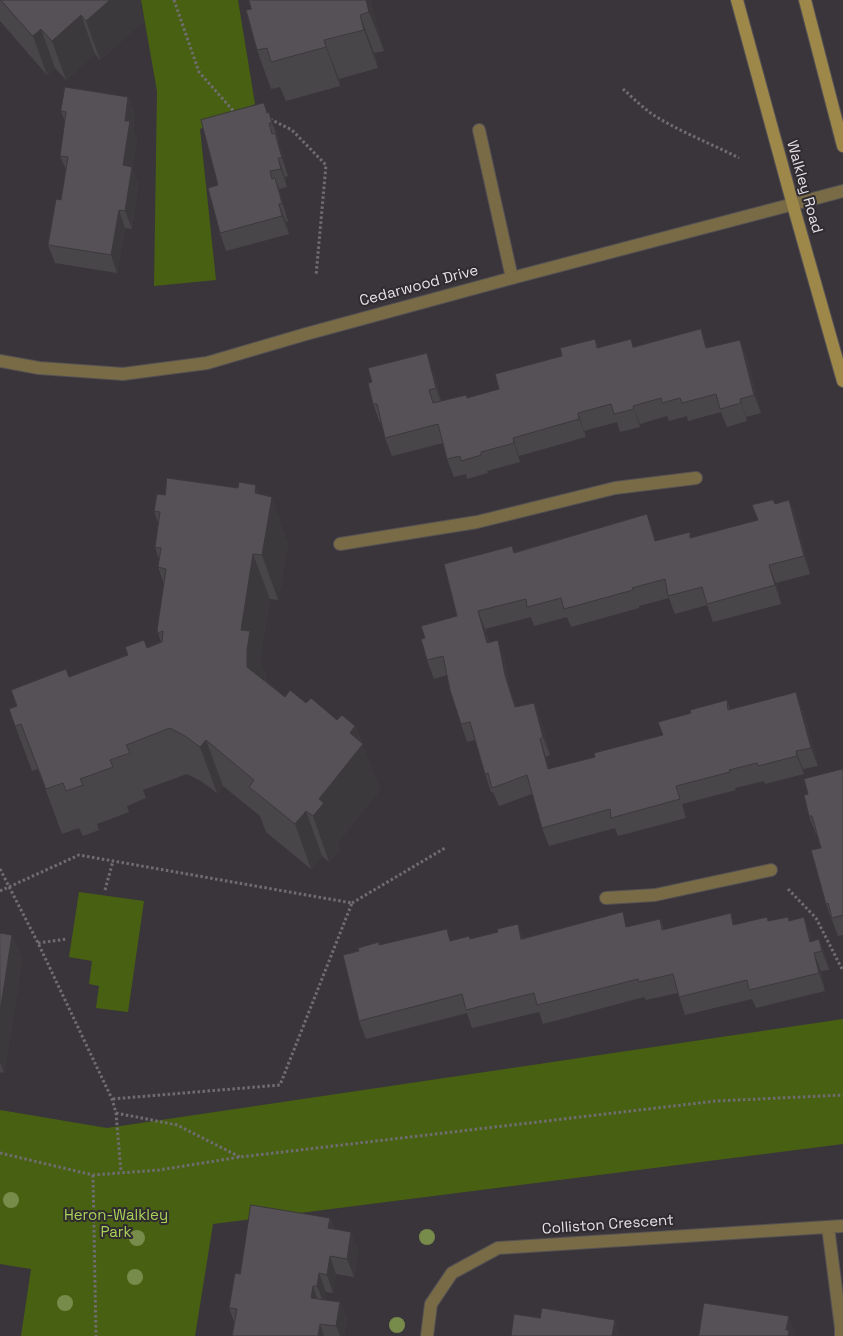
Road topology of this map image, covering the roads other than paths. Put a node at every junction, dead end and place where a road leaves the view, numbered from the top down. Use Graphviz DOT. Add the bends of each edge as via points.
graph roads {
  1 [pos="737,0"];
  2 [pos="805,0"];
  3 [pos="479,130"];
  4 [pos="843,146"];
  5 [pos="843,191"];
  6 [pos="792,205"];
  7 [pos="512,278"];
  8 [pos="0,361"];
  9 [pos="843,381"];
  10 [pos="696,478"];
  11 [pos="340,544"];
  12 [pos="771,870"];
  13 [pos="606,898"];
  14 [pos="843,1226"];
  15 [pos="828,1228"];
  16 [pos="426,1336"];
  17 [pos="841,1336"];
  1 -- 6 [label="main road, Walkley Road"];
  2 -- 4 [label="main road"];
  3 -- 7 [label="street"];
  5 -- 6 [label="street, Cedarwood Drive"];
  6 -- 7 [label="street, Cedarwood Drive"];
  6 -- 9 [label="main road, Walkley Road"];
  7 -- 8 [label="street, Cedarwood Drive" via="207,363 123,374 39,368"];
  10 -- 11 [label="street" via="616,488 477,522"];
  12 -- 13 [label="street" via="655,895"];
  14 -- 15 [label="street, Colliston Crescent"];
  15 -- 16 [label="street, Colliston Crescent" via="498,1248 452,1273 431,1304"];
  15 -- 17 [label="street"];
}
